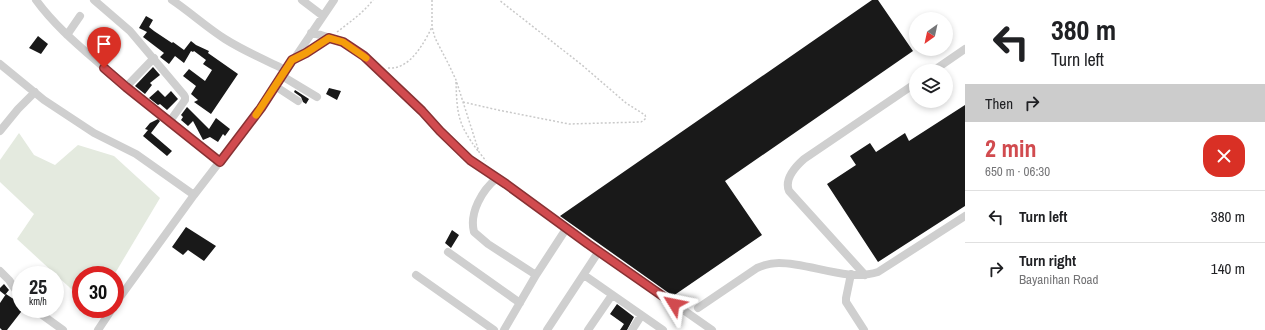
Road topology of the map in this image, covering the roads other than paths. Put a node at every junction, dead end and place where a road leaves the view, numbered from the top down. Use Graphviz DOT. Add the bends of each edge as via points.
graph roads {
  1 [pos="36,0"];
  2 [pos="94,0"];
  3 [pos="172,0"];
  4 [pos="302,0"];
  5 [pos="334,0"];
  6 [pos="80,16"];
  7 [pos="323,16"];
  8 [pos="311,33"];
  9 [pos="67,35"];
  10 [pos="329,38"];
  11 [pos="965,49"];
  12 [pos="154,58"];
  13 [pos="292,60"];
  14 [pos="0,64"];
  15 [pos="943,64"];
  16 [pos="284,73"];
  17 [pos="275,86"];
  18 [pos="126,87"];
  19 [pos="909,88"];
  20 [pos="35,92"];
  21 [pos="317,97"];
  22 [pos="298,101"];
  23 [pos="170,121"];
  24 [pos="0,131"];
  25 [pos="220,162"];
  26 [pos="497,178"];
  27 [pos="194,195"];
  28 [pos="965,216"];
  29 [pos="566,229"];
  30 [pos="448,252"];
  31 [pos="598,252"];
  32 [pos="0,271"];
  33 [pos="850,274"];
  34 [pos="416,275"];
  35 [pos="536,275"];
  36 [pos="584,275"];
  37 [pos="866,275"];
  38 [pos="12,284"];
  39 [pos="124,292"];
  40 [pos="612,295"];
  41 [pos="520,303"];
  42 [pos="698,308"];
  43 [pos="641,316"];
  44 [pos="44,318"];
  45 [pos="106,318"];
  46 [pos="57,329"];
  47 [pos="98,330"];
  48 [pos="494,330"];
  49 [pos="504,330"];
  50 [pos="547,330"];
  51 [pos="588,330"];
  52 [pos="632,330"];
  53 [pos="663,330"];
  54 [pos="712,330"];
  55 [pos="864,330"];
  1 -- 9 [label="street"];
  2 -- 12 [label="street" via="130,30"];
  3 -- 16 [label="street" via="223,38"];
  4 -- 7 [label="street"];
  5 -- 7 [label="street"];
  6 -- 9 [label="street"];
  7 -- 8 [label="street"];
  8 -- 10 [label="street"];
  8 -- 13 [label="street"];
  9 -- 18 [label="street"];
  10 -- 13 [label="street"];
  10 -- 26 [label="street" via="354,48 422,111 460,152"];
  11 -- 15 [label="street"];
  12 -- 18 [label="street"];
  12 -- 23 [label="street" via="185,97"];
  13 -- 16 [label="street"];
  14 -- 20 [label="street"];
  16 -- 17 [label="street"];
  16 -- 21 [label="street"];
  17 -- 22 [label="street"];
  17 -- 25 [label="street"];
  18 -- 23 [label="street"];
  19 -- 37 [label="street" via="804,160 793,171 788,182 789,191"];
  20 -- 24 [label="street"];
  20 -- 27 [label="street" via="94,133 136,154"];
  23 -- 25 [label="street"];
  25 -- 27 [label="street"];
  26 -- 29 [label="street"];
  26 -- 35 [label="street" via="489,185 478,203 474,215 474,232"];
  27 -- 39 [label="street"];
  28 -- 37 [label="street" via="883,270"];
  29 -- 31 [label="street"];
  29 -- 35 [label="street"];
  30 -- 41 [label="street"];
  31 -- 36 [label="street"];
  31 -- 54 [label="street"];
  32 -- 38 [label="street"];
  33 -- 37 [label="street"];
  33 -- 42 [label="street" via="789,264 767,264 757,268"];
  33 -- 55 [label="street" via="846,302"];
  34 -- 48 [label="street"];
  35 -- 41 [label="street"];
  36 -- 40 [label="street"];
  36 -- 50 [label="street"];
  40 -- 43 [label="street"];
  40 -- 51 [label="street"];
  41 -- 49 [label="street"];
  43 -- 52 [label="street"];
  43 -- 53 [label="street"];
  44 -- 46 [label="street"];
  45 -- 47 [label="street"];
}
